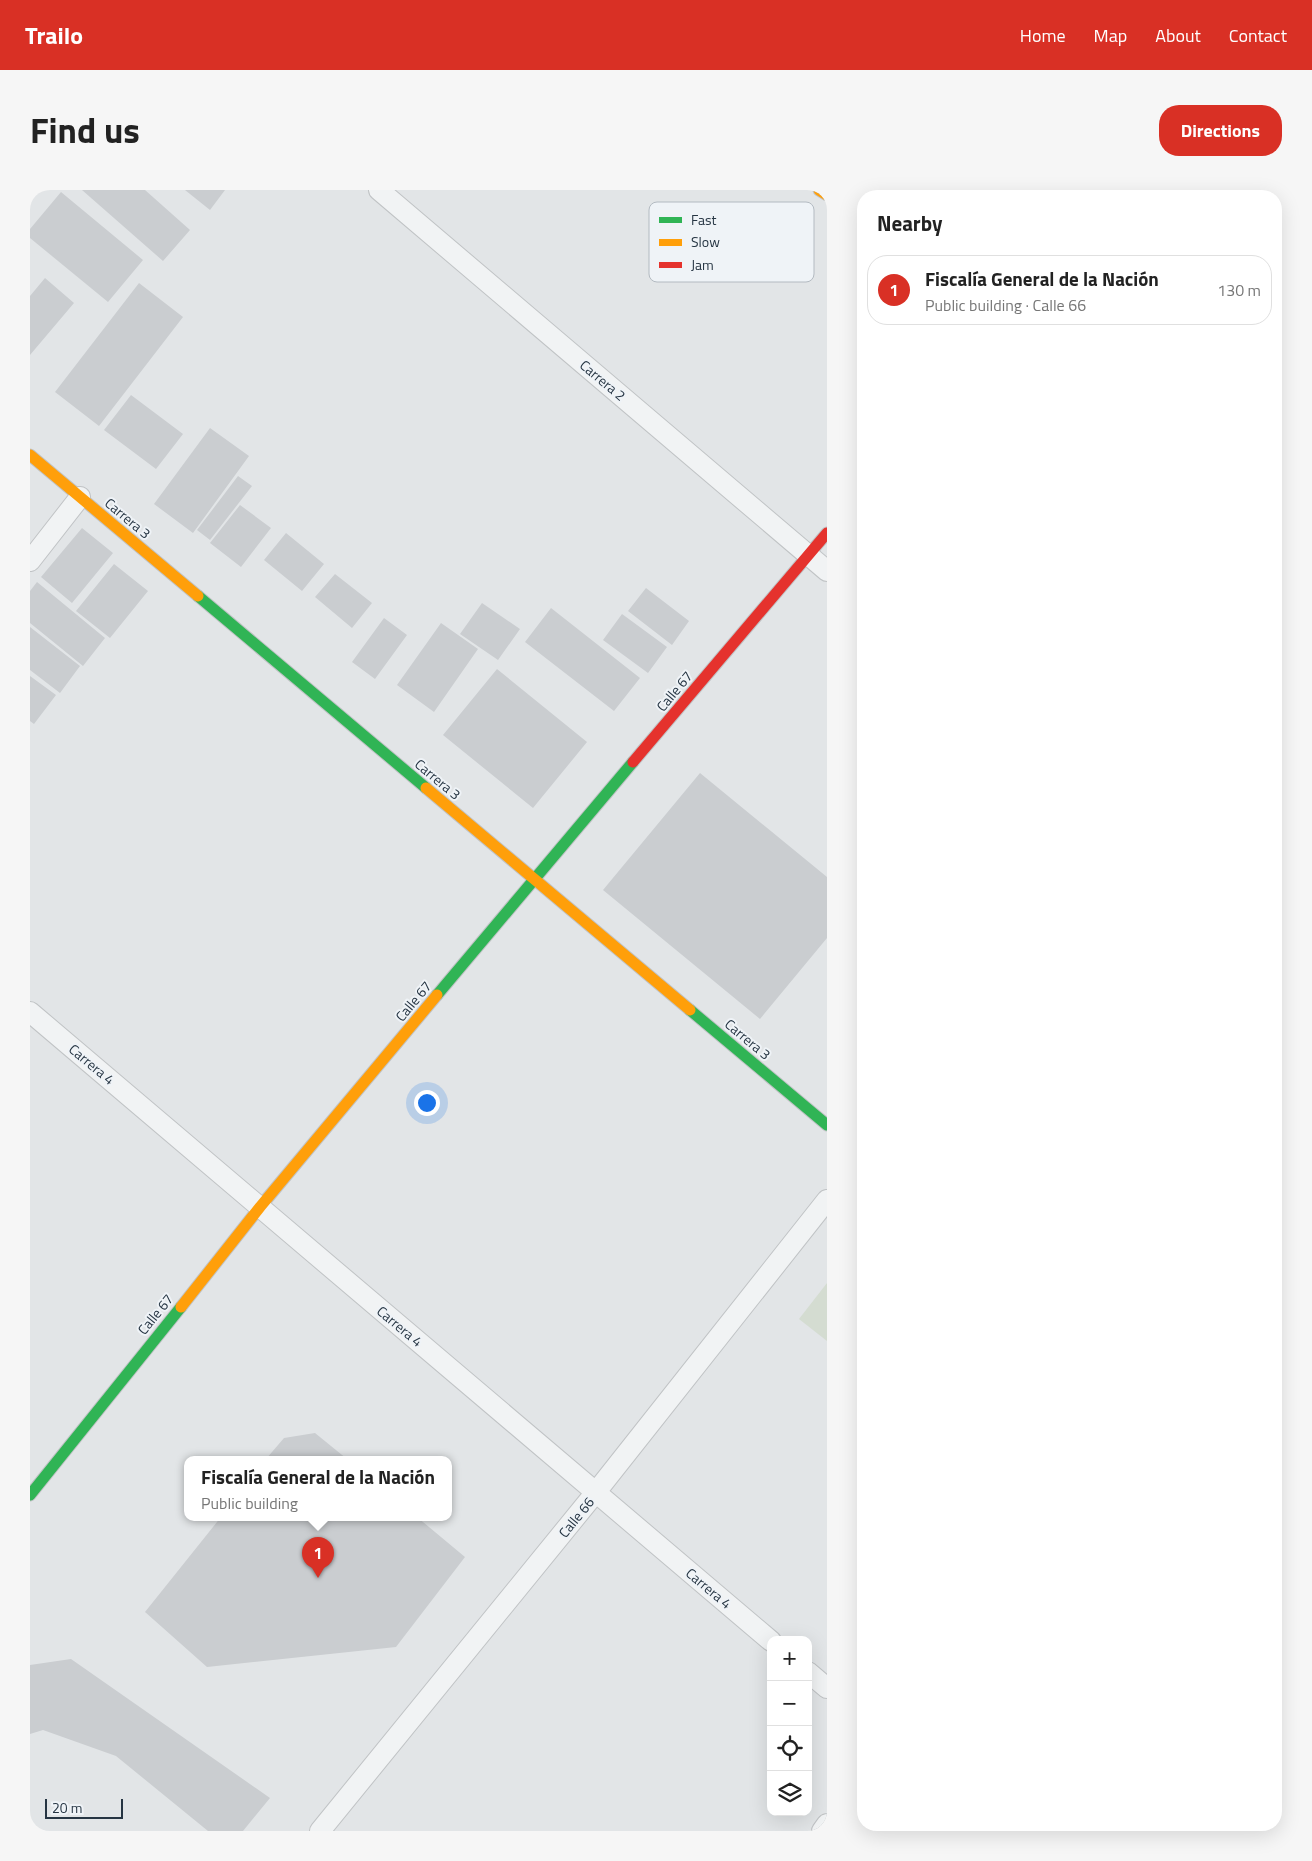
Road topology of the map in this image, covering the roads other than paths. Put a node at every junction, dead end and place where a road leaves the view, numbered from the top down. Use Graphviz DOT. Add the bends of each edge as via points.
graph roads {
  1 [pos="379,190"];
  2 [pos="818,190"];
  3 [pos="827,195"];
  4 [pos="30,455"];
  5 [pos="80,497"];
  6 [pos="827,533"];
  7 [pos="808,555"];
  8 [pos="30,561"];
  9 [pos="827,570"];
  10 [pos="534,879"];
  11 [pos="31,1013"];
  12 [pos="827,1125"];
  13 [pos="827,1200"];
  14 [pos="260,1207"];
  15 [pos="596,1492"];
  16 [pos="30,1495"];
  17 [pos="767,1638"];
  18 [pos="812,1675"];
  19 [pos="827,1688"];
  20 [pos="827,1824"];
  21 [pos="320,1831"];
  22 [pos="822,1831"];
  1 -- 7 [label="street, Carrera 2"];
  2 -- 3 [label="street"];
  4 -- 5 [label="street, Carrera 3"];
  5 -- 8 [label="street"];
  5 -- 10 [label="street, Carrera 3"];
  6 -- 7 [label="street, Calle 67"];
  7 -- 9 [label="street, Carrera 2"];
  7 -- 10 [label="street, Calle 67"];
  10 -- 12 [label="street, Carrera 3"];
  10 -- 14 [label="street, Calle 67"];
  11 -- 14 [label="street, Carrera 4"];
  13 -- 15 [label="street, Calle 66"];
  14 -- 15 [label="street, Carrera 4"];
  14 -- 16 [label="street, Calle 67"];
  15 -- 17 [label="street, Carrera 4"];
  15 -- 21 [label="street, Calle 66"];
  18 -- 19 [label="street"];
  20 -- 22 [label="street"];
}
